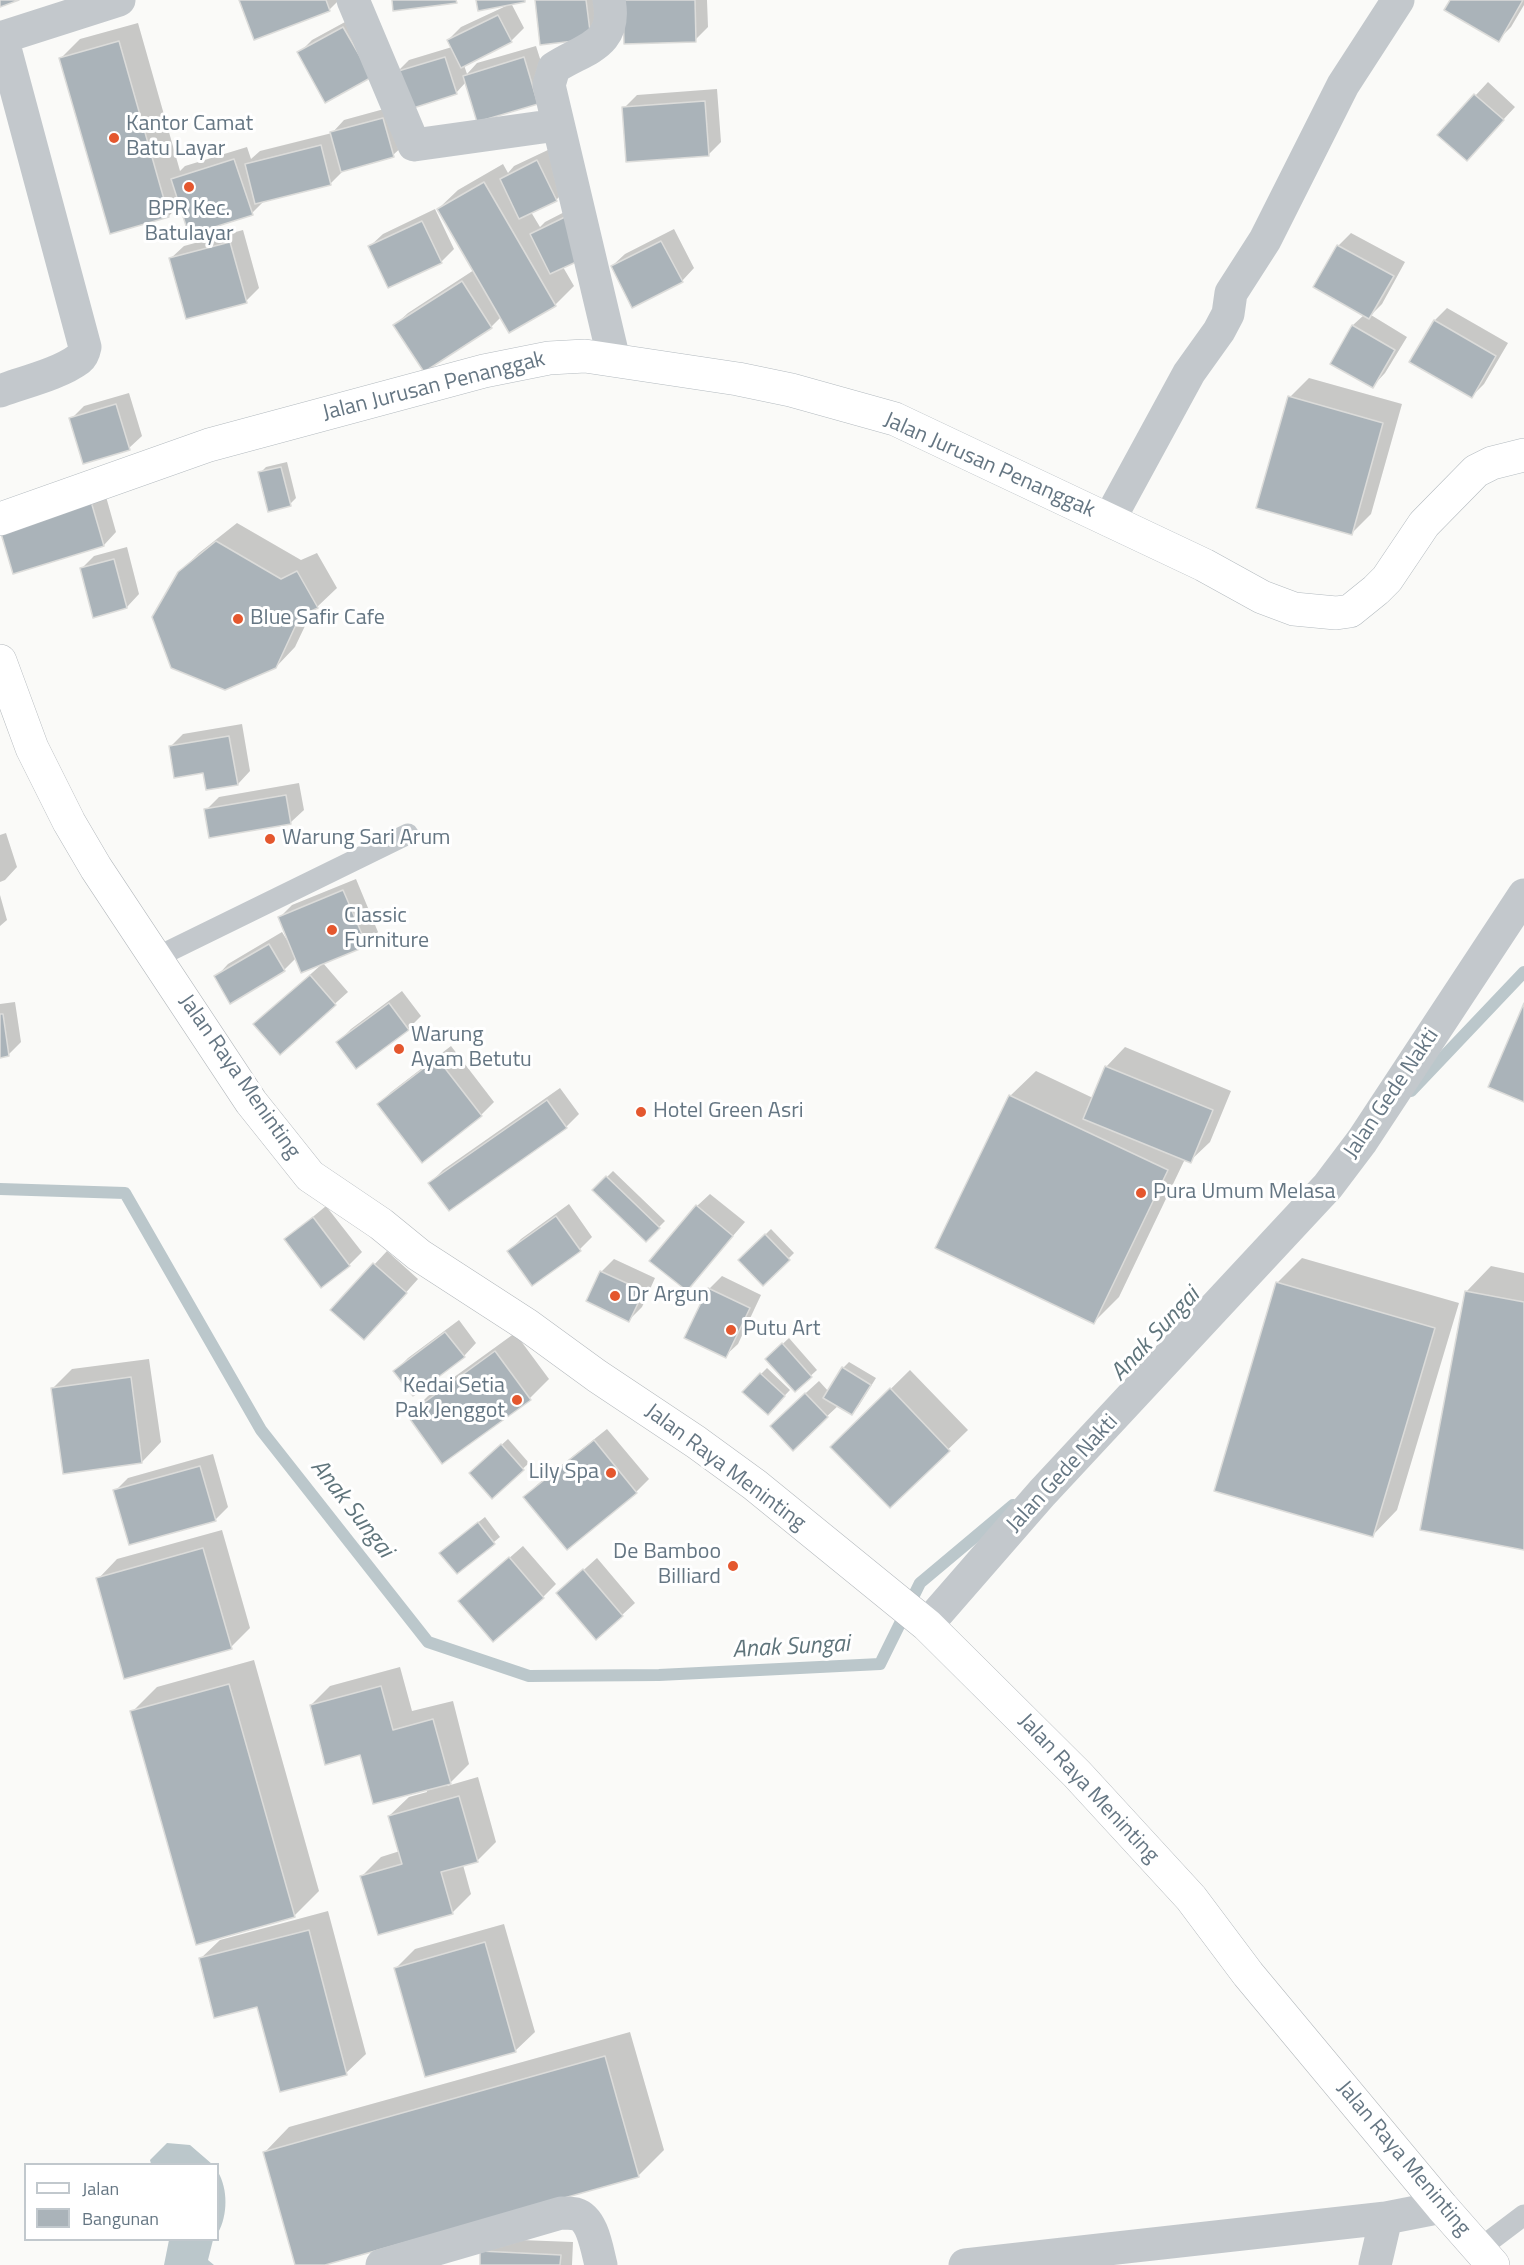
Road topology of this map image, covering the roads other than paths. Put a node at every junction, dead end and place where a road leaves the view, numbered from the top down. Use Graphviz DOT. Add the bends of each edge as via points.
graph roads {
  1 [pos="119,0"];
  2 [pos="353,0"];
  3 [pos="609,0"];
  4 [pos="1398,0"];
  5 [pos="1,38"];
  6 [pos="557,125"];
  7 [pos="614,360"];
  8 [pos="0,391"];
  9 [pos="1524,455"];
  10 [pos="0,519"];
  11 [pos="1109,520"];
  12 [pos="0,662"];
  13 [pos="408,834"];
  14 [pos="1524,895"];
  15 [pos="155,958"];
  16 [pos="922,1621"];
  17 [pos="1442,2207"];
  18 [pos="1524,2215"];
  19 [pos="1386,2217"];
  20 [pos="1486,2257"];
  21 [pos="984,2264"];
  22 [pos="382,2265"];
  23 [pos="601,2265"];
  24 [pos="1375,2265"];
  1 -- 5 [label="street"];
  2 -- 6 [label="street" via="414,145"];
  3 -- 6 [label="street" via="611,22 601,42 554,68 549,85"];
  4 -- 11 [label="street" via="1343,85 1265,240 1231,293 1228,314 1219,332 1189,373"];
  5 -- 8 [label="street" via="85,347 80,358 64,367"];
  6 -- 7 [label="street"];
  7 -- 10 [label="main road, Jalan Jurusan Penanggak" via="585,356 549,358 484,371 209,445"];
  7 -- 11 [label="main road, Jalan Jurusan Penanggak" via="791,390 895,420"];
  9 -- 11 [label="main road, Jalan Jurusan Penanggak" via="1476,471 1424,524 1387,579 1350,611 1294,609 1262,597"];
  12 -- 15 [label="main road, Jalan Raya Meninting" via="32,748 69,822"];
  13 -- 15 [label="lane"];
  14 -- 16 [label="street, Jalan Gede Nakti" via="1362,1141 1328,1186"];
  15 -- 16 [label="main road, Jalan Raya Meninting" via="251,1102 310,1176 419,1255 696,1442"];
  16 -- 17 [label="main road, Jalan Raya Meninting" via="1077,1774 1191,1898 1248,1974"];
  17 -- 19 [label="street"];
  17 -- 20 [label="main road, Jalan Raya Meninting"];
  18 -- 20 [label="lane"];
  19 -- 21 [label="street"];
  19 -- 24 [label="street"];
  22 -- 23 [label="street" via="561,2213 577,2214 584,2219"];
}
